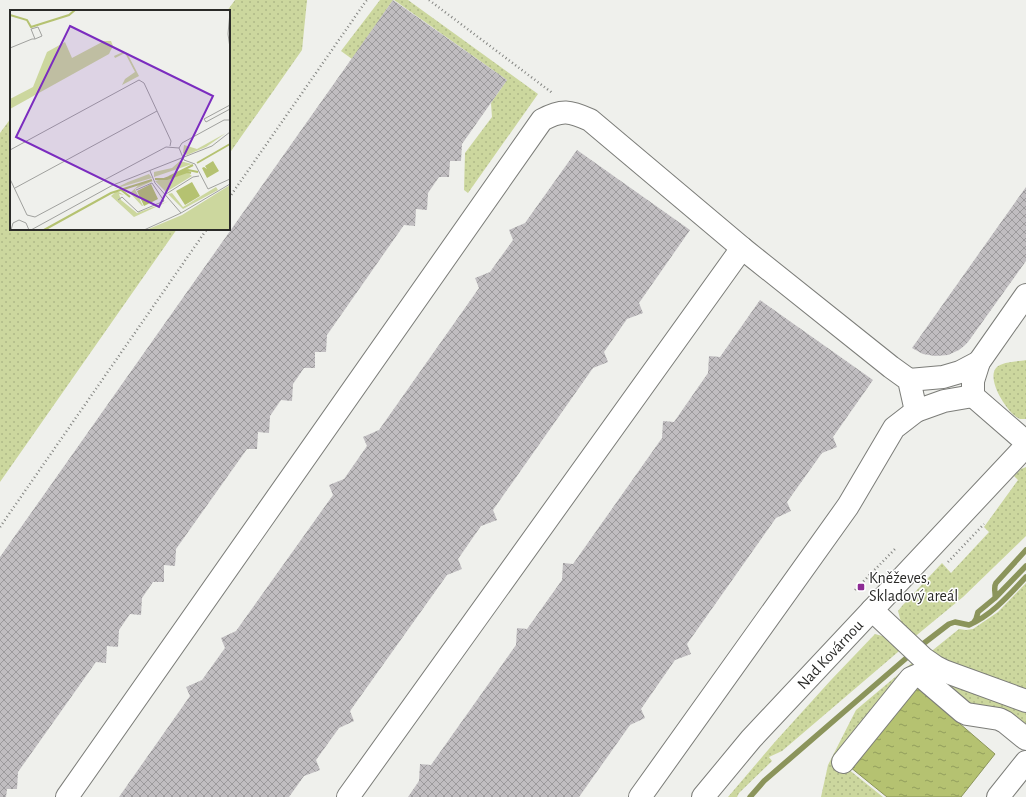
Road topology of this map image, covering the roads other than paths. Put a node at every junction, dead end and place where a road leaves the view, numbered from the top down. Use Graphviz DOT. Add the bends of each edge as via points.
graph roads {
  1 [pos="742,248"];
  2 [pos="1026,295"];
  3 [pos="979,362"];
  4 [pos="909,380"];
  5 [pos="973,396"];
  6 [pos="916,411"];
  7 [pos="1026,442"];
  8 [pos="1026,446"];
  9 [pos="872,610"];
  10 [pos="924,665"];
  11 [pos="1026,701"];
  12 [pos="1026,739"];
  13 [pos="843,762"];
  14 [pos="1026,762"];
  15 [pos="67,797"];
  16 [pos="348,797"];
  17 [pos="640,797"];
  18 [pos="703,797"];
  19 [pos="998,797"];
  1 -- 4 [label="street"];
  1 -- 15 [label="street" via="590,120 574,113 561,112 542,120"];
  1 -- 16 [label="street"];
  2 -- 3 [label="street"];
  3 -- 4 [label="street" via="943,377"];
  3 -- 5 [label="street" via="973,380"];
  4 -- 6 [label="street"];
  5 -- 6 [label="street" via="944,401"];
  5 -- 7 [label="street"];
  6 -- 17 [label="street" via="894,428 848,506"];
  8 -- 9 [label="street, Nad Kovárnou"];
  9 -- 10 [label="street" via="908,643"];
  9 -- 18 [label="street, Nad Kovárnou" via="751,739"];
  10 -- 11 [label="street"];
  10 -- 12 [label="street" via="963,712 999,719"];
  10 -- 13 [label="street"];
  14 -- 19 [label="street"];
}
